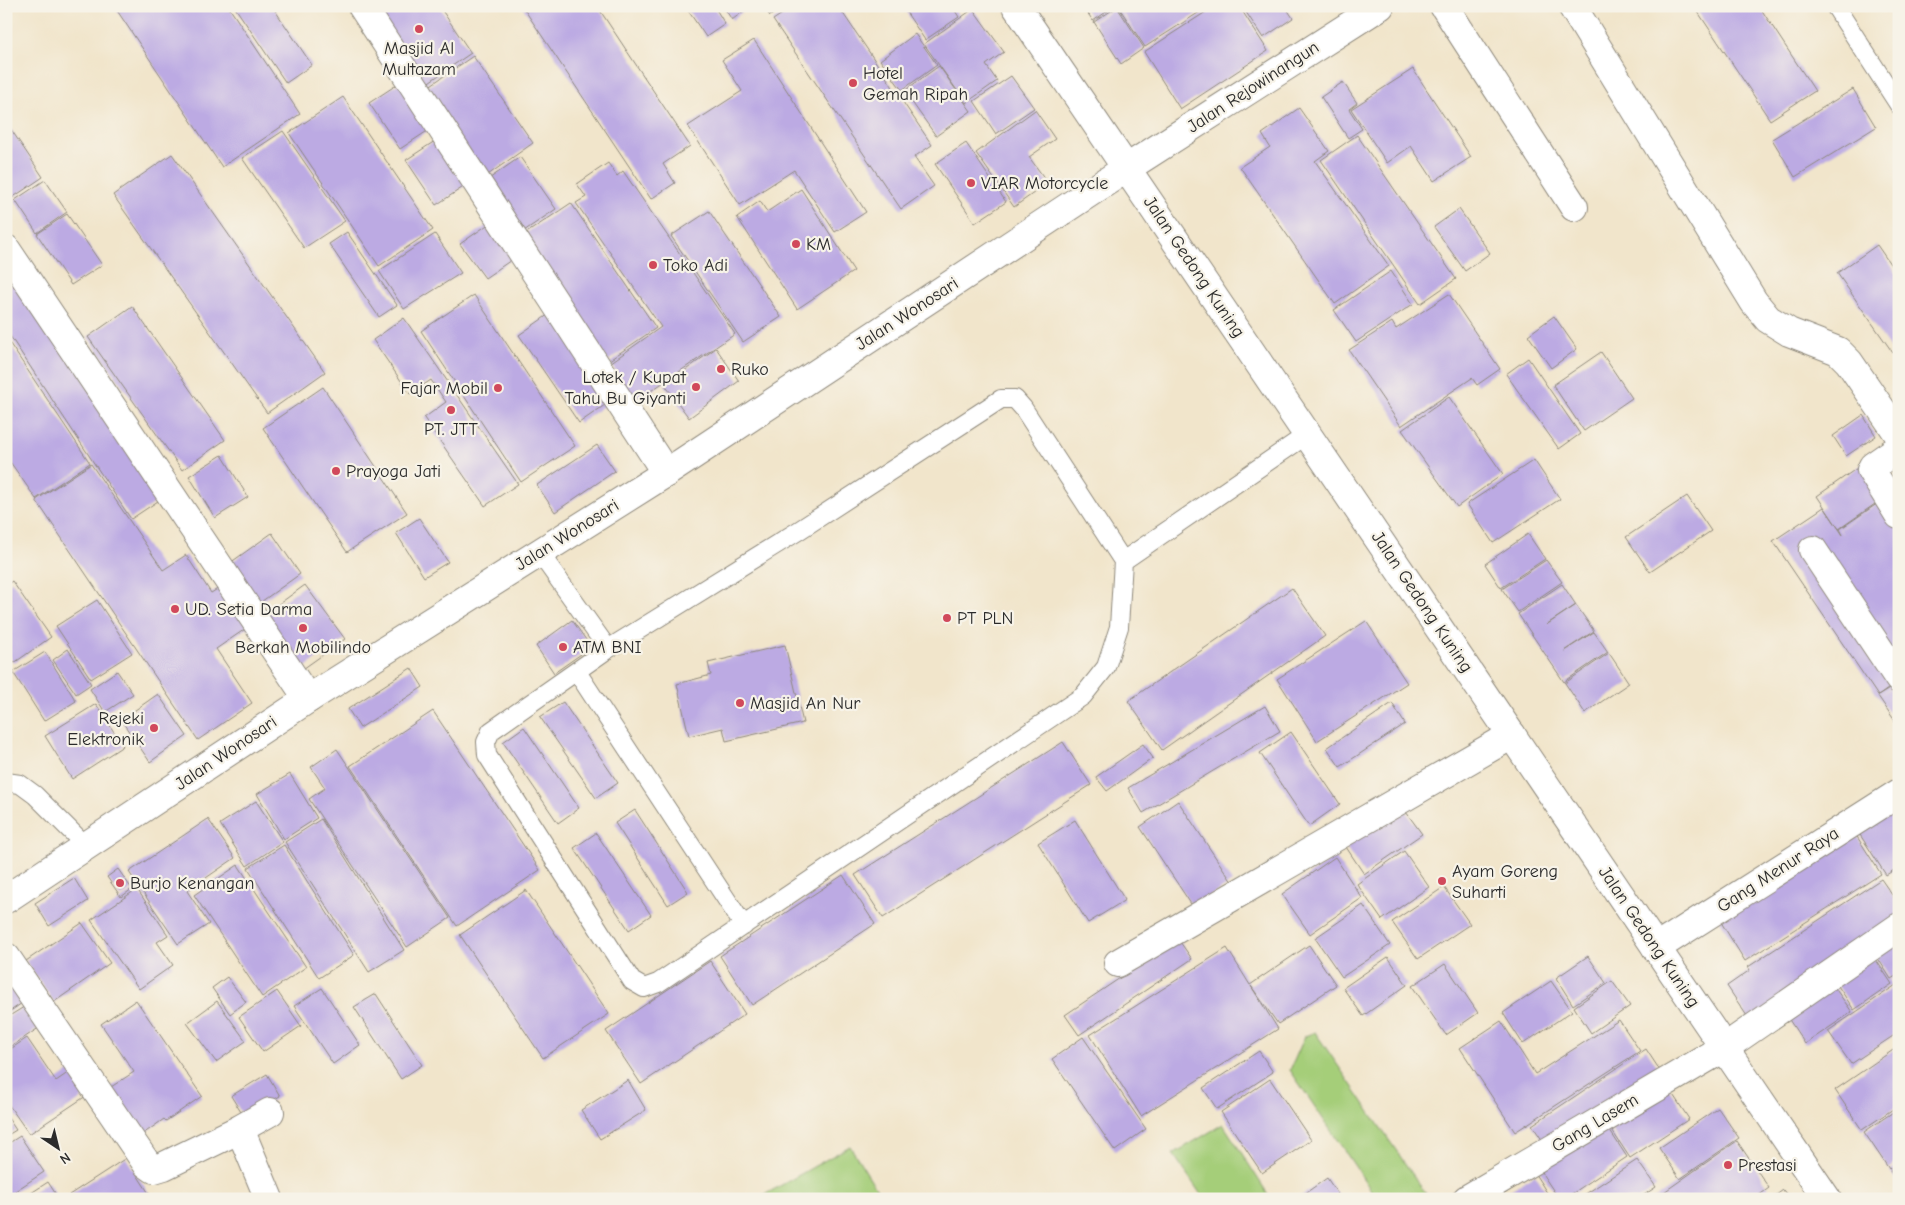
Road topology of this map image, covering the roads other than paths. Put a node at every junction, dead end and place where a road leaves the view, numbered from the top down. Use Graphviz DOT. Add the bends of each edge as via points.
graph roads {
  1 [pos="362,6"];
  2 [pos="1016,6"];
  3 [pos="1380,6"];
  4 [pos="1444,6"];
  5 [pos="1572,6"];
  6 [pos="1835,6"];
  7 [pos="1899,105"];
  8 [pos="1127,168"];
  9 [pos="1574,207"];
  10 [pos="6,248"];
  11 [pos="1308,434"];
  12 [pos="1899,435"];
  13 [pos="1899,448"];
  14 [pos="666,473"];
  15 [pos="1899,515"];
  16 [pos="1813,550"];
  17 [pos="539,552"];
  18 [pos="1123,561"];
  19 [pos="608,649"];
  20 [pos="577,672"];
  21 [pos="1899,679"];
  22 [pos="308,699"];
  23 [pos="1512,735"];
  24 [pos="6,782"];
  25 [pos="1899,793"];
  26 [pos="86,846"];
  27 [pos="6,899"];
  28 [pos="744,926"];
  29 [pos="1899,927"];
  30 [pos="1656,948"];
  31 [pos="6,956"];
  32 [pos="1118,962"];
  33 [pos="1724,1048"];
  34 [pos="270,1112"];
  35 [pos="240,1129"];
  36 [pos="269,1199"];
  37 [pos="1467,1199"];
  38 [pos="1826,1199"];
  1 -- 14 [label="street"];
  2 -- 8 [label="street, Jalan Gedong Kuning"];
  3 -- 8 [label="street, Jalan Rejowinangun"];
  4 -- 9 [label="street"];
  5 -- 12 [label="street" via="1754,302 1768,319 1789,332 1838,351"];
  6 -- 7 [label="lane"];
  8 -- 11 [label="street, Jalan Gedong Kuning"];
  8 -- 14 [label="street, Jalan Wonosari"];
  10 -- 22 [label="street"];
  11 -- 18 [label="lane"];
  11 -- 23 [label="street, Jalan Gedong Kuning"];
  13 -- 15 [label="street" via="1871,470"];
  14 -- 17 [label="street, Jalan Wonosari"];
  16 -- 21 [label="street"];
  17 -- 19 [label="lane"];
  17 -- 22 [label="street, Jalan Wonosari"];
  18 -- 19 [label="lane" via="1023,408 1015,399 1001,399"];
  18 -- 28 [label="lane" via="1118,627 1106,667 1083,696"];
  19 -- 20 [label="lane"];
  20 -- 28 [label="lane"];
  20 -- 28 [label="lane" via="491,731 486,742 488,755 632,981 644,988 658,983"];
  22 -- 26 [label="street, Jalan Wonosari"];
  23 -- 30 [label="street, Jalan Gedong Kuning"];
  23 -- 32 [label="street"];
  24 -- 26 [label="lane" via="28,789"];
  25 -- 30 [label="street, Gang Menur Raya"];
  26 -- 27 [label="street, Jalan Wonosari"];
  29 -- 33 [label="street, Gang Lasem"];
  30 -- 33 [label="street, Jalan Gedong Kuning"];
  31 -- 35 [label="street" via="147,1164 154,1168 164,1166"];
  33 -- 37 [label="street, Gang Lasem"];
  33 -- 38 [label="street, Jalan Gedong Kuning"];
  34 -- 35 [label="street"];
  35 -- 36 [label="street"];
}
